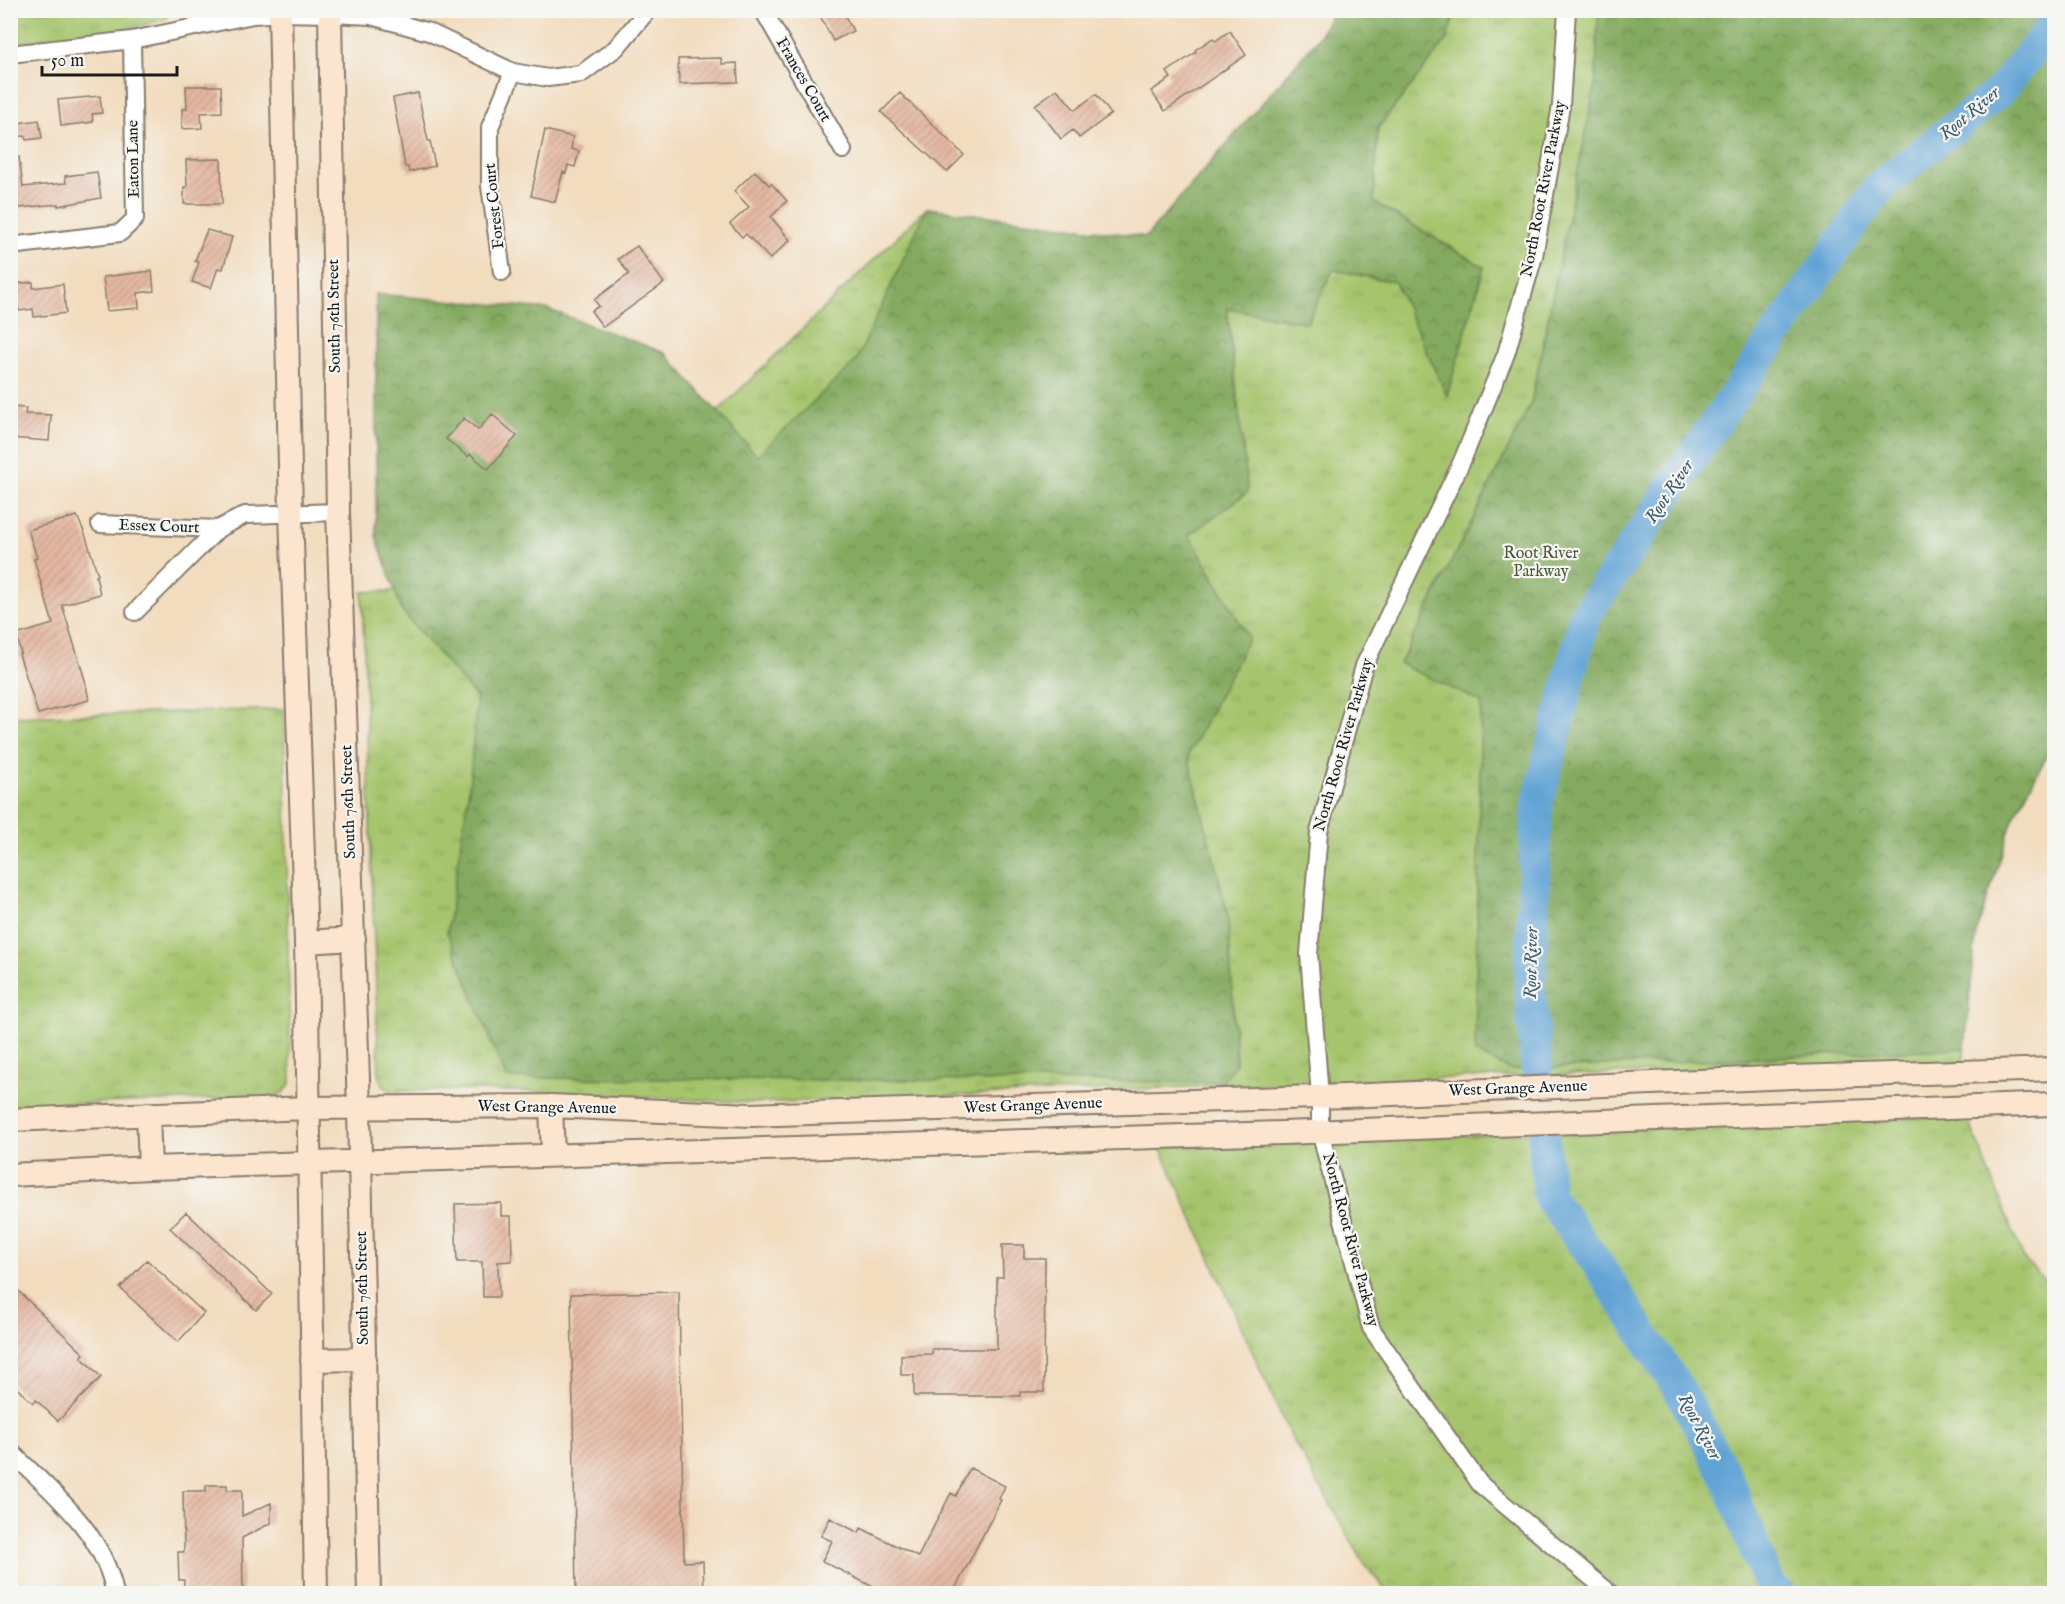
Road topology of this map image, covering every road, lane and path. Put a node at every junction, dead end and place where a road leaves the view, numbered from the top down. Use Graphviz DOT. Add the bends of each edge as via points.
graph roads {
  1 [pos="648,10"];
  2 [pos="763,10"];
  3 [pos="1567,10"];
  4 [pos="280,12"];
  5 [pos="330,12"];
  6 [pos="132,40"];
  7 [pos="10,54"];
  8 [pos="513,72"];
  9 [pos="843,150"];
  10 [pos="10,246"];
  11 [pos="502,272"];
  12 [pos="338,512"];
  13 [pos="291,513"];
  14 [pos="100,524"];
  15 [pos="218,529"];
  16 [pos="135,612"];
  17 [pos="354,939"];
  18 [pos="306,942"];
  19 [pos="2055,1069"];
  20 [pos="1546,1088"];
  21 [pos="1320,1097"];
  22 [pos="2055,1104"];
  23 [pos="551,1106"];
  24 [pos="307,1108"];
  25 [pos="359,1108"];
  26 [pos="148,1114"];
  27 [pos="10,1120"];
  28 [pos="1546,1123"];
  29 [pos="1320,1131"];
  30 [pos="553,1155"];
  31 [pos="309,1162"];
  32 [pos="361,1162"];
  33 [pos="150,1168"];
  34 [pos="10,1175"];
  35 [pos="365,1359"];
  36 [pos="312,1360"];
  37 [pos="10,1451"];
  38 [pos="115,1593"];
  39 [pos="316,1593"];
  40 [pos="369,1593"];
  41 [pos="1611,1593"];
  1 -- 8 [label="street" via="616,48 581,74 548,78"];
  2 -- 9 [label="street, Frances Court"];
  3 -- 21 [label="street, North Root River Parkway" via="1561,106 1534,256 1506,354 1462,461 1364,666 1319,831 1309,954"];
  4 -- 5 [label="street"];
  4 -- 6 [label="street"];
  4 -- 13 [label="street"];
  5 -- 8 [label="street" via="371,16 429,32"];
  5 -- 12 [label="street, South 76th Street"];
  6 -- 7 [label="street"];
  6 -- 10 [label="street, Eaton Lane" via="135,219 120,233"];
  8 -- 11 [label="street, Forest Court" via="490,128 490,186"];
  12 -- 13 [label="street, Essex Court"];
  12 -- 17 [label="street, South 76th Street"];
  13 -- 15 [label="street, Essex Court" via="245,515"];
  13 -- 18 [label="street"];
  14 -- 15 [label="street, Essex Court"];
  15 -- 16 [label="street, Essex Court"];
  17 -- 18 [label="street"];
  17 -- 25 [label="street, South 76th Street"];
  18 -- 24 [label="street"];
  19 -- 20 [label="street, West Grange Avenue"];
  20 -- 21 [label="street, West Grange Avenue"];
  20 -- 28 [label="street"];
  21 -- 23 [label="street, West Grange Avenue" via="750,1115"];
  21 -- 29 [label="street, North Root River Parkway"];
  22 -- 28 [label="street, West Grange Avenue"];
  23 -- 25 [label="street, West Grange Avenue"];
  23 -- 30 [label="street"];
  24 -- 25 [label="street, West Grange Avenue"];
  24 -- 26 [label="street, West Grange Avenue"];
  24 -- 31 [label="street"];
  25 -- 32 [label="street, South 76th Street"];
  26 -- 27 [label="street, West Grange Avenue"];
  26 -- 33 [label="street"];
  28 -- 29 [label="street, West Grange Avenue"];
  29 -- 30 [label="street, West Grange Avenue"];
  29 -- 41 [label="street, North Root River Parkway" via="1371,1328 1480,1484"];
  30 -- 32 [label="street, West Grange Avenue"];
  31 -- 32 [label="street, West Grange Avenue"];
  31 -- 33 [label="street, West Grange Avenue"];
  31 -- 36 [label="street"];
  32 -- 35 [label="street, South 76th Street"];
  33 -- 34 [label="street, West Grange Avenue"];
  35 -- 36 [label="street"];
  35 -- 40 [label="street, South 76th Street"];
  36 -- 39 [label="street"];
  37 -- 38 [label="street" via="88,1532 104,1557"];
}
